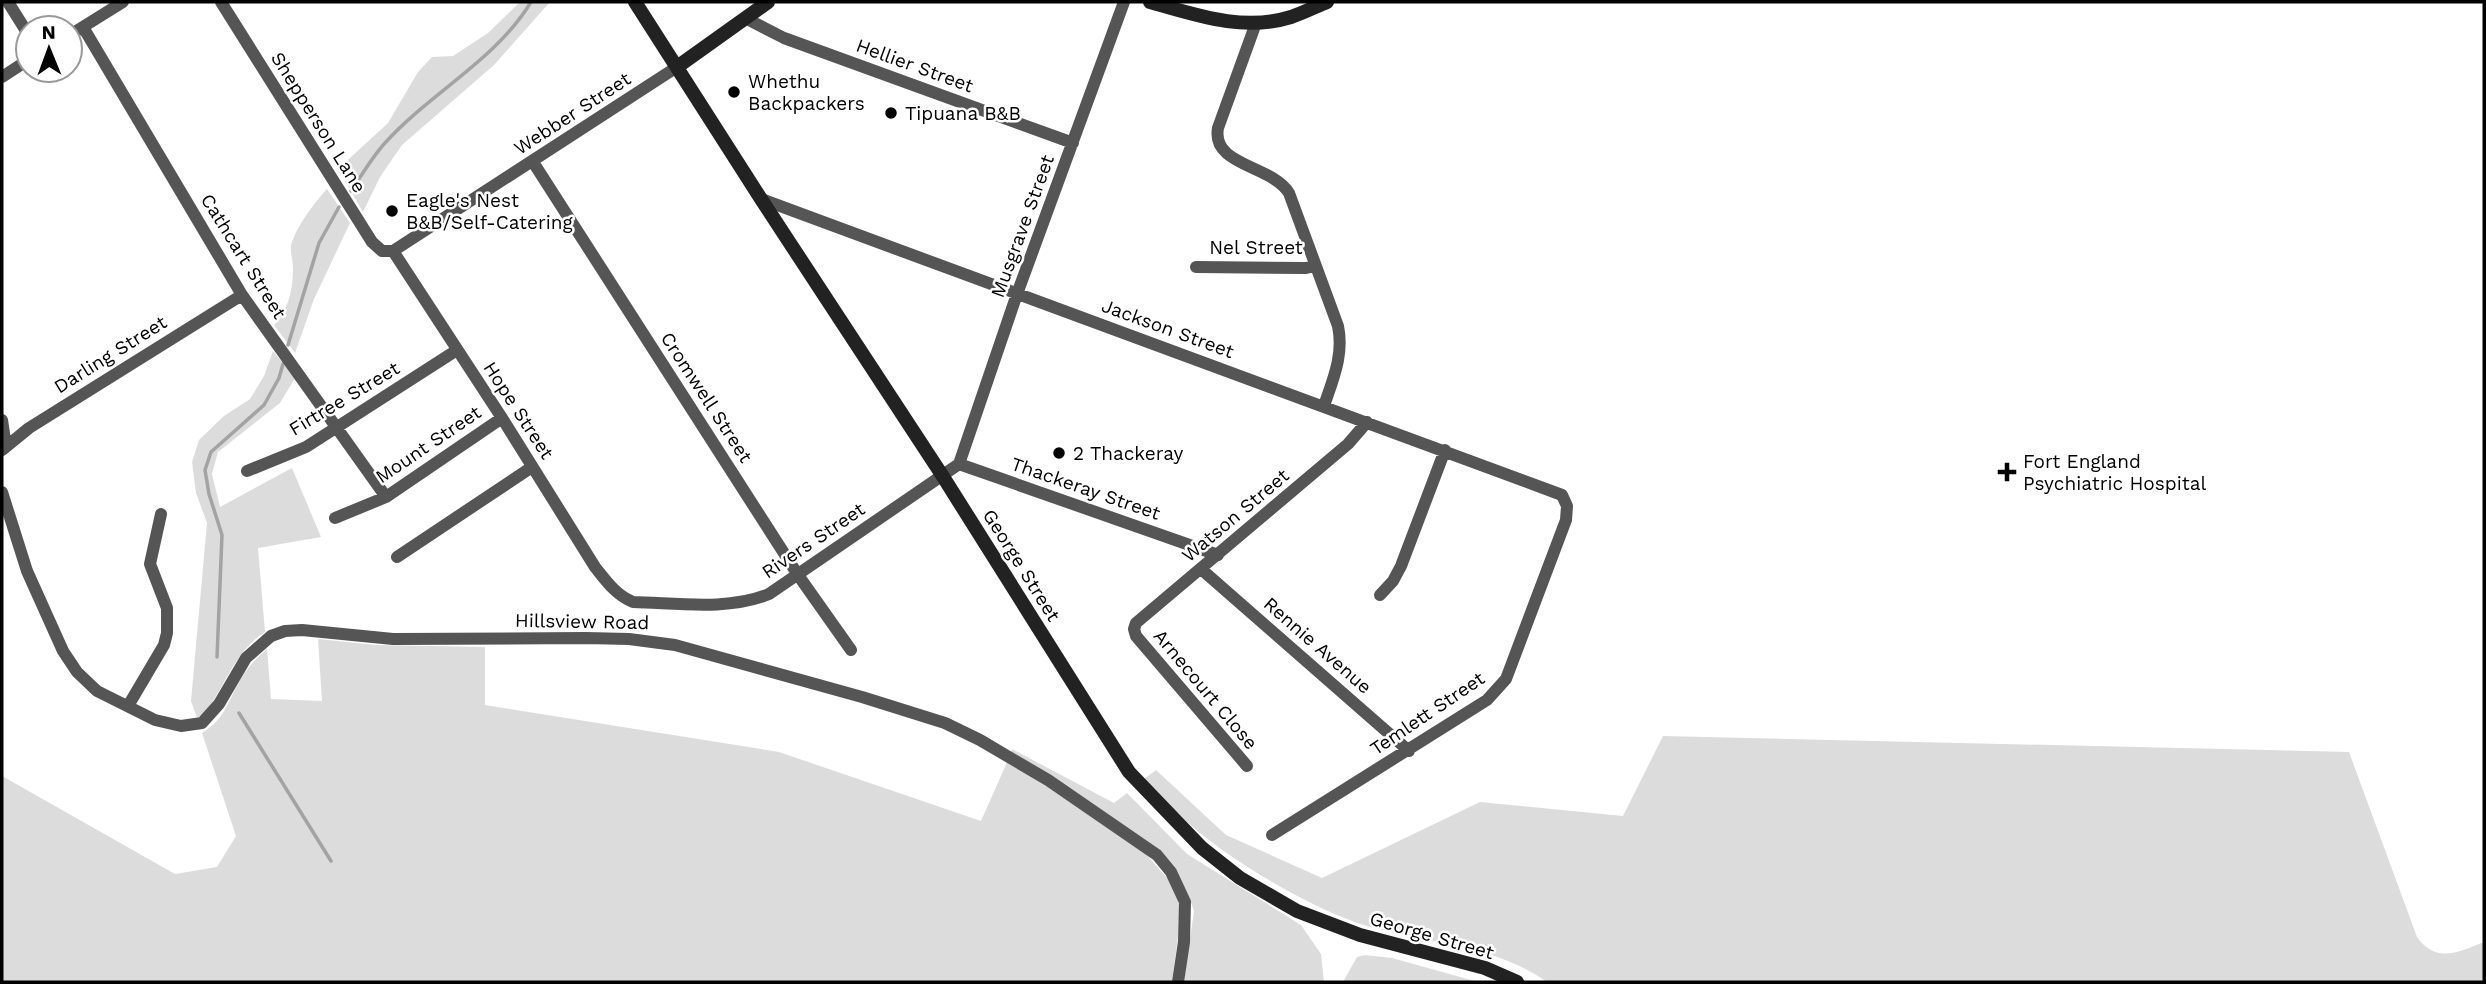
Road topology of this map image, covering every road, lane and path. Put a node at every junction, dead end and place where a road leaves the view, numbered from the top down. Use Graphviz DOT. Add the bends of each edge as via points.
graph roads {
  1 [pos="123,2"];
  2 [pos="221,2"];
  3 [pos="635,2"];
  4 [pos="768,2"];
  5 [pos="1124,2"];
  6 [pos="1150,2"];
  7 [pos="1327,2"];
  8 [pos="745,18"];
  9 [pos="1256,23"];
  10 [pos="84,26"];
  11 [pos="84,29"];
  12 [pos="677,67"];
  13 [pos="1073,143"];
  14 [pos="533,162"];
  15 [pos="761,199"];
  16 [pos="393,251"];
  17 [pos="1315,266"];
  18 [pos="1196,267"];
  19 [pos="1017,293"];
  20 [pos="242,295"];
  21 [pos="457,350"];
  22 [pos="1324,406"];
  23 [pos="502,418"];
  24 [pos="2,420"];
  25 [pos="1367,422"];
  26 [pos="337,427"];
  27 [pos="4,448"];
  28 [pos="1445,450"];
  29 [pos="959,464"];
  30 [pos="533,467"];
  31 [pos="247,471"];
  32 [pos="942,475"];
  33 [pos="2,492"];
  34 [pos="1562,495"];
  35 [pos="386,496"];
  36 [pos="161,514"];
  37 [pos="335,518"];
  38 [pos="1218,555"];
  39 [pos="397,557"];
  40 [pos="1201,569"];
  41 [pos="798,575"];
  42 [pos="612,589"];
  43 [pos="1380,595"];
  44 [pos="1136,636"];
  45 [pos="851,650"];
  46 [pos="128,706"];
  47 [pos="1409,751"];
  48 [pos="1247,766"];
  49 [pos="1272,835"];
  50 [pos="1178,982"];
  51 [pos="1517,982"];
  1 -- 10 [label="street"];
  2 -- 16 [label="street, Shepperson Lane" via="372,242 383,251"];
  3 -- 12 [label="main road, George Street"];
  4 -- 8 [label="main road, Webber Street"];
  5 -- 13 [label="street, Musgrave Street"];
  6 -- 9 [label="main road" via="1222,22"];
  7 -- 9 [label="main road" via="1290,17"];
  8 -- 12 [label="main road, Webber Street"];
  8 -- 13 [label="street, Hellier Street" via="784,38"];
  9 -- 17 [label="street" via="1217,141 1229,156 1284,185"];
  11 -- 20 [label="street, Cathcart Street"];
  12 -- 14 [label="street, Webber Street"];
  12 -- 15 [label="main road, George Street"];
  13 -- 19 [label="street, Musgrave Street"];
  14 -- 16 [label="street, Webber Street"];
  14 -- 41 [label="street, Cromwell Street"];
  15 -- 19 [label="street, Jackson Street"];
  15 -- 32 [label="main road, George Street"];
  16 -- 21 [label="street, Hope Street"];
  17 -- 18 [label="street, Nel Street"];
  17 -- 22 [label="street" via="1341,339"];
  19 -- 22 [label="street, Jackson Street"];
  19 -- 29 [label="street, Musgrave Street"];
  20 -- 26 [label="street, Cathcart Street"];
  20 -- 27 [label="street, Darling Street"];
  21 -- 23 [label="street, Hope Street"];
  21 -- 26 [label="street, Firtree Street"];
  22 -- 25 [label="street, Jackson Street"];
  23 -- 30 [label="street, Hope Street"];
  23 -- 35 [label="street, Mount Street"];
  24 -- 27 [label="street"];
  25 -- 28 [label="street, Jackson Street"];
  25 -- 38 [label="street, Watson Street" via="1348,444"];
  26 -- 31 [label="street, Firtree Street" via="306,447"];
  26 -- 35 [label="street, Cathcart Street"];
  28 -- 34 [label="street, Jackson Street"];
  28 -- 43 [label="street" via="1397,573"];
  29 -- 32 [label="street"];
  29 -- 38 [label="street, Thackeray Street"];
  30 -- 39 [label="street"];
  30 -- 42 [label="street, Hope Street"];
  32 -- 41 [label="street, Rivers Street"];
  32 -- 51 [label="main road, George Street" via="1129,772 1202,848 1240,878 1297,911"];
  33 -- 46 [label="street, Hillsview Road" via="27,571 62,651 97,691"];
  34 -- 47 [label="street, Temlett Street" via="1566,520 1506,679 1487,700"];
  35 -- 37 [label="street, Mount Street"];
  36 -- 46 [label="street" via="150,564 167,608 167,633"];
  38 -- 40 [label="street, Watson Street"];
  40 -- 44 [label="street, Watson Street" via="1142,616 1133,629"];
  40 -- 47 [label="street, Rennie Avenue"];
  41 -- 42 [label="street, Rivers Street" via="769,594 732,604 633,602"];
  41 -- 45 [label="street, Cromwell Street"];
  44 -- 48 [label="street, Arnecourt Close"];
  46 -- 50 [label="street, Hillsview Road" via="168,725 202,723 246,658 271,636 285,631 393,639 629,639 675,645 945,723 1048,780 1157,855 1171,872 1185,901"];
  47 -- 49 [label="street, Temlett Street"];
}
